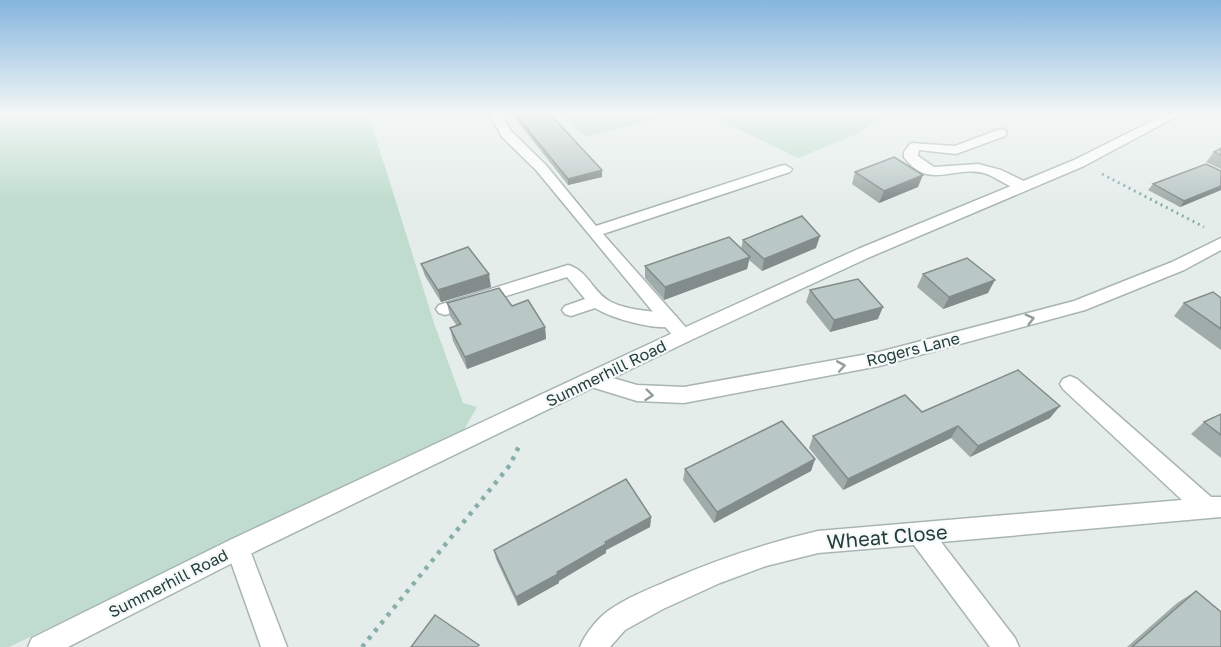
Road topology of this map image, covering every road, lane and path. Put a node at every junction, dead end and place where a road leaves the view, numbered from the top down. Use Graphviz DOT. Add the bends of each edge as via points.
graph roads {
  1 [pos="514,143"];
  2 [pos="975,143"];
  3 [pos="1118,143"];
  4 [pos="1079,163"];
  5 [pos="785,169"];
  6 [pos="1023,186"];
  7 [pos="593,232"];
  8 [pos="1216,237"];
  9 [pos="597,301"];
  10 [pos="445,309"];
  11 [pos="571,310"];
  12 [pos="670,321"];
  13 [pos="683,336"];
  14 [pos="592,381"];
  15 [pos="1070,384"];
  16 [pos="538,406"];
  17 [pos="1214,508"];
  18 [pos="921,534"];
  19 [pos="238,548"];
  20 [pos="41,647"];
  21 [pos="274,647"];
  22 [pos="362,647"];
  23 [pos="593,647"];
  24 [pos="1006,647"];
  1 -- 7 [label="street" via="532,158"];
  2 -- 6 [label="street" via="956,150 916,146 911,157 936,172 980,168"];
  3 -- 4 [label="street, Summerhill Road"];
  4 -- 6 [label="street, Summerhill Road"];
  4 -- 8 [label="path"];
  5 -- 7 [label="street"];
  6 -- 13 [label="street, Summerhill Road"];
  7 -- 12 [label="street"];
  14 -- 8 [label="street, Rogers Lane, one-way" via="620,391 684,396 879,359 1078,306 1178,266"];
  9 -- 10 [label="street" via="576,273 568,271"];
  9 -- 11 [label="street"];
  9 -- 12 [label="street" via="645,319"];
  12 -- 13 [label="street"];
  13 -- 14 [label="street, Summerhill Road"];
  14 -- 16 [label="street, Summerhill Road"];
  15 -- 17 [label="street, Wheat Close"];
  16 -- 19 [label="street, Summerhill Road"];
  16 -- 22 [label="path" via="510,465"];
  17 -- 18 [label="street, Wheat Close"];
  18 -- 23 [label="street, Wheat Close" via="818,542 766,555 654,600 616,621"];
  18 -- 24 [label="street"];
  19 -- 20 [label="street, Summerhill Road"];
  19 -- 21 [label="street"];
}
